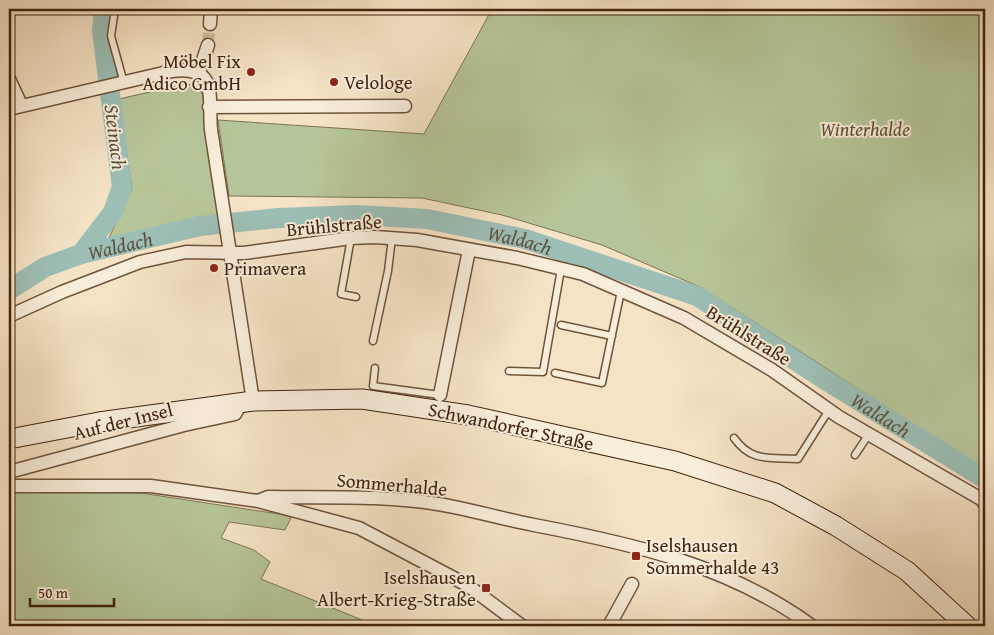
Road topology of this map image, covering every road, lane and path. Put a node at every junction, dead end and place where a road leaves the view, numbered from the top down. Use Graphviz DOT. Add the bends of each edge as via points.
graph roads {
  1 [pos="115,9"];
  2 [pos="211,9"];
  3 [pos="210,24"];
  4 [pos="208,45"];
  5 [pos="199,72"];
  6 [pos="9,79"];
  7 [pos="120,84"];
  8 [pos="405,106"];
  9 [pos="15,107"];
  10 [pos="209,107"];
  11 [pos="350,238"];
  12 [pos="392,238"];
  13 [pos="470,250"];
  14 [pos="230,252"];
  15 [pos="562,268"];
  16 [pos="621,290"];
  17 [pos="356,297"];
  18 [pos="9,316"];
  19 [pos="561,326"];
  20 [pos="612,336"];
  21 [pos="373,341"];
  22 [pos="375,368"];
  23 [pos="510,371"];
  24 [pos="555,373"];
  25 [pos="440,395"];
  26 [pos="248,402"];
  27 [pos="829,410"];
  28 [pos="869,434"];
  29 [pos="734,438"];
  30 [pos="9,439"];
  31 [pos="855,455"];
  32 [pos="9,472"];
  33 [pos="9,486"];
  34 [pos="258,501"];
  35 [pos="985,504"];
  36 [pos="632,584"];
  37 [pos="522,626"];
  38 [pos="609,626"];
  39 [pos="812,626"];
  40 [pos="967,626"];
  1 -- 7 [label="lane" via="111,36"];
  2 -- 3 [label="street"];
  4 -- 5 [label="street"];
  5 -- 7 [label="street" via="188,69 172,71"];
  5 -- 10 [label="street" via="209,89"];
  6 -- 9 [label="street"];
  7 -- 9 [label="street"];
  8 -- 10 [label="street"];
  10 -- 14 [label="street"];
  11 -- 12 [label="street, Brühlstraße"];
  11 -- 14 [label="street, Brühlstraße" via="244,253"];
  11 -- 17 [label="lane" via="341,294"];
  12 -- 13 [label="street, Brühlstraße"];
  12 -- 21 [label="lane"];
  13 -- 15 [label="street, Brühlstraße"];
  13 -- 25 [label="street"];
  14 -- 18 [label="street, Brühlstraße" via="186,252 140,262"];
  14 -- 26 [label="street"];
  15 -- 16 [label="street, Brühlstraße"];
  15 -- 23 [label="lane" via="543,372"];
  16 -- 20 [label="lane"];
  16 -- 27 [label="street, Brühlstraße" via="684,318 772,370"];
  19 -- 20 [label="lane"];
  20 -- 24 [label="lane" via="602,383"];
  22 -- 25 [label="lane" via="373,386"];
  26 -- 30 [label="main road, Schwandorfer Straße" via="100,422"];
  26 -- 32 [label="street, Auf der Insel" via="235,414"];
  26 -- 40 [label="main road, Schwandorfer Straße" via="336,398 428,408 684,464 775,493 836,526 907,571"];
  27 -- 28 [label="street, Brühlstraße"];
  27 -- 29 [label="lane" via="798,459 757,457 743,450"];
  28 -- 31 [label="lane"];
  28 -- 35 [label="street, Brühlstraße"];
  33 -- 34 [label="street, Sommerhalde" via="151,486"];
  34 -- 37 [label="street" via="359,528 467,585"];
  34 -- 39 [label="street, Sommerhalde" via="268,497 350,498 438,504 492,518 606,538 653,550 725,577 784,606"];
  36 -- 38 [label="street"];
}
